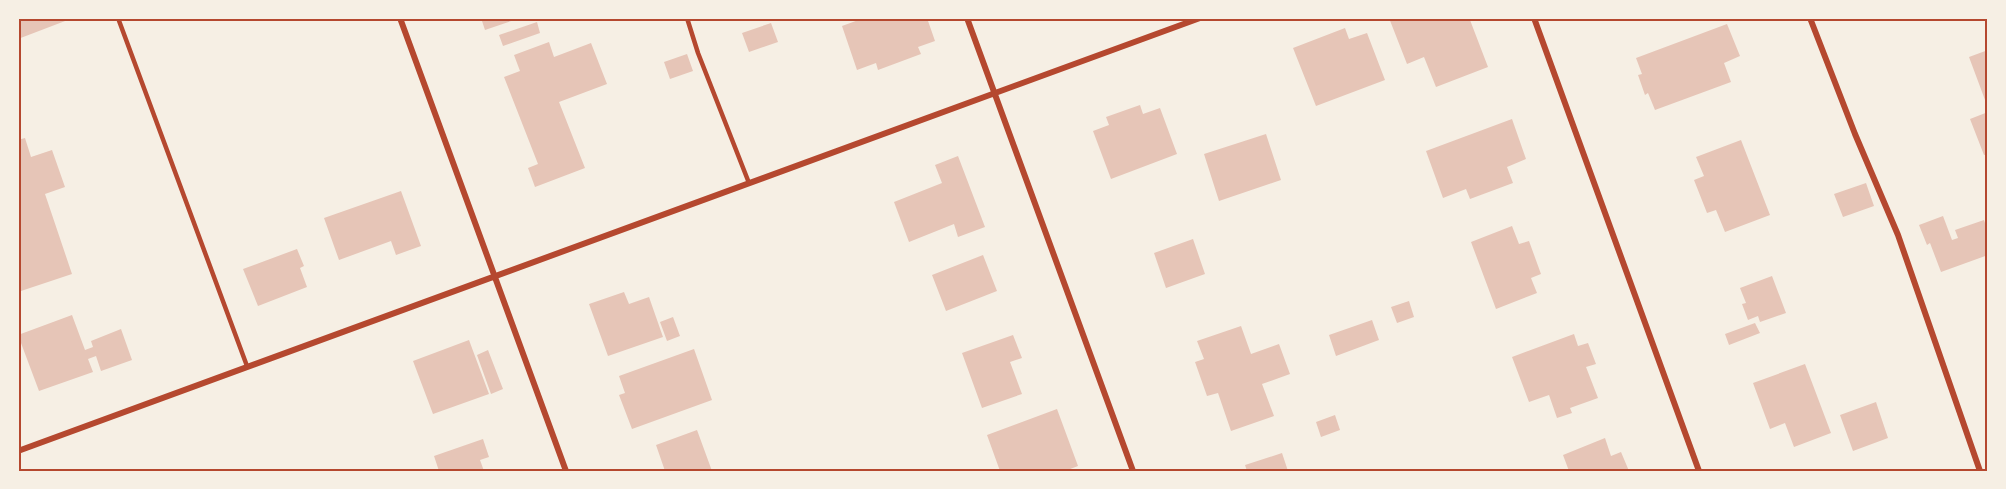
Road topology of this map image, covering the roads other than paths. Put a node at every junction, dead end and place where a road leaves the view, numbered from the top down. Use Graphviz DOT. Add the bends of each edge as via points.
graph roads {
  1 [pos="118,18"];
  2 [pos="400,18"];
  3 [pos="687,18"];
  4 [pos="967,18"];
  5 [pos="1200,18"];
  6 [pos="1534,18"];
  7 [pos="1810,18"];
  8 [pos="994,94"];
  9 [pos="748,183"];
  10 [pos="494,276"];
  11 [pos="247,366"];
  12 [pos="18,451"];
  13 [pos="566,471"];
  14 [pos="1133,471"];
  15 [pos="1699,471"];
  16 [pos="1980,471"];
  1 -- 11 [label="lane"];
  2 -- 10 [label="street"];
  3 -- 9 [label="lane"];
  4 -- 8 [label="street"];
  5 -- 8 [label="street"];
  6 -- 15 [label="street"];
  7 -- 16 [label="street" via="1898,235"];
  8 -- 9 [label="street"];
  8 -- 14 [label="street"];
  9 -- 10 [label="street"];
  10 -- 11 [label="street"];
  10 -- 13 [label="street"];
  11 -- 12 [label="street"];
}
